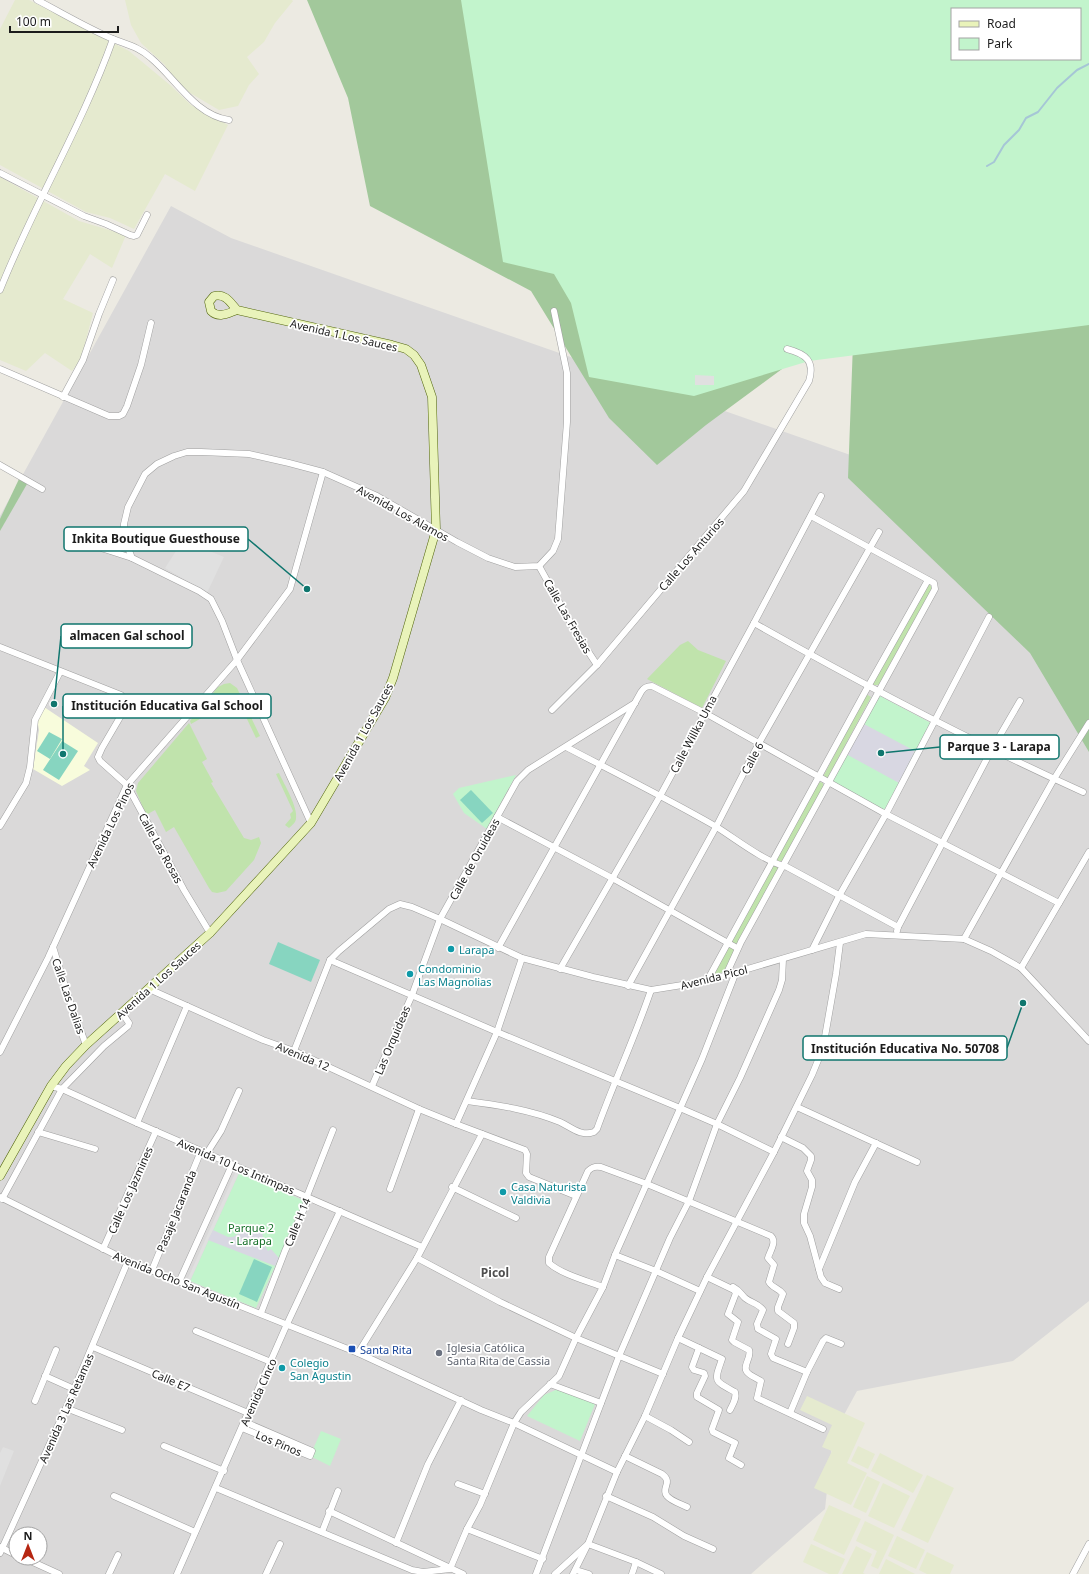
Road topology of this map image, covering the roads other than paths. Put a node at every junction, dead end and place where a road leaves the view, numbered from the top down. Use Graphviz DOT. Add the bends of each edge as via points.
graph roads {
  1 [pos="37,0"];
  2 [pos="113,39"];
  3 [pos="229,120"];
  4 [pos="0,173"];
  5 [pos="42,195"];
  6 [pos="147,215"];
  7 [pos="113,280"];
  8 [pos="0,290"];
  9 [pos="236,310"];
  10 [pos="554,311"];
  11 [pos="151,323"];
  12 [pos="787,350"];
  13 [pos="0,369"];
  14 [pos="63,398"];
  15 [pos="0,465"];
  16 [pos="323,472"];
  17 [pos="42,489"];
  18 [pos="821,496"];
  19 [pos="811,516"];
  20 [pos="436,530"];
  21 [pos="879,532"];
  22 [pos="84,540"];
  23 [pos="870,548"];
  24 [pos="132,558"];
  25 [pos="540,566"];
  26 [pos="928,580"];
  27 [pos="989,617"];
  28 [pos="754,623"];
  29 [pos="0,647"];
  30 [pos="810,655"];
  31 [pos="237,660"];
  32 [pos="597,665"];
  33 [pos="60,672"];
  34 [pos="868,686"];
  35 [pos="879,692"];
  36 [pos="1020,701"];
  37 [pos="635,703"];
  38 [pos="552,710"];
  39 [pos="705,713"];
  40 [pos="935,721"];
  41 [pos="1089,723"];
  42 [pos="759,744"];
  43 [pos="566,747"];
  44 [pos="992,750"];
  45 [pos="600,764"];
  46 [pos="819,777"];
  47 [pos="1054,779"];
  48 [pos="829,782"];
  49 [pos="127,786"];
  50 [pos="1083,792"];
  51 [pos="660,796"];
  52 [pos="886,814"];
  53 [pos="497,817"];
  54 [pos="310,823"];
  55 [pos="0,826"];
  56 [pos="716,827"];
  57 [pos="943,844"];
  58 [pos="554,848"];
  59 [pos="1089,852"];
  60 [pos="772,861"];
  61 [pos="782,866"];
  62 [pos="1001,873"];
  63 [pos="612,878"];
  64 [pos="839,896"];
  65 [pos="1059,903"];
  66 [pos="670,910"];
  67 [pos="440,919"];
  68 [pos="898,927"];
  69 [pos="210,933"];
  70 [pos="896,937"];
  71 [pos="964,939"];
  72 [pos="840,942"];
  73 [pos="727,944"];
  74 [pos="53,947"];
  75 [pos="498,948"];
  76 [pos="737,948"];
  77 [pos="812,950"];
  78 [pos="522,958"];
  79 [pos="783,959"];
  80 [pos="330,960"];
  81 [pos="1021,968"];
  82 [pos="560,969"];
  83 [pos="736,972"];
  84 [pos="726,975"];
  85 [pos="707,981"];
  86 [pos="628,986"];
  87 [pos="149,989"];
  88 [pos="651,990"];
  89 [pos="412,995"];
  90 [pos="187,1006"];
  91 [pos="122,1013"];
  92 [pos="497,1032"];
  93 [pos="1089,1041"];
  94 [pos="86,1045"];
  95 [pos="294,1051"];
  96 [pos="0,1052"];
  97 [pos="614,1082"];
  98 [pos="51,1086"];
  99 [pos="372,1086"];
  100 [pos="62,1089"];
  101 [pos="239,1091"];
  102 [pos="467,1101"];
  103 [pos="796,1107"];
  104 [pos="419,1108"];
  105 [pos="680,1108"];
  106 [pos="137,1124"];
  107 [pos="456,1124"];
  108 [pos="717,1124"];
  109 [pos="333,1130"];
  110 [pos="156,1131"];
  111 [pos="38,1132"];
  112 [pos="482,1134"];
  113 [pos="781,1137"];
  114 [pos="876,1143"];
  115 [pos="95,1149"];
  116 [pos="204,1152"];
  117 [pos="774,1152"];
  118 [pos="917,1162"];
  119 [pos="232,1165"];
  120 [pos="0,1176"];
  121 [pos="647,1184"];
  122 [pos="452,1187"];
  123 [pos="390,1189"];
  124 [pos="307,1196"];
  125 [pos="576,1196"];
  126 [pos="1,1198"];
  127 [pos="689,1202"];
  128 [pos="340,1211"];
  129 [pos="516,1218"];
  130 [pos="737,1222"];
  131 [pos="422,1247"];
  132 [pos="103,1249"];
  133 [pos="615,1255"];
  134 [pos="417,1258"];
  135 [pos="128,1261"];
  136 [pos="152,1270"];
  137 [pos="819,1270"];
  138 [pos="656,1271"];
  139 [pos="708,1275"];
  140 [pos="179,1282"];
  141 [pos="603,1287"];
  142 [pos="839,1290"];
  143 [pos="700,1291"];
  144 [pos="260,1313"];
  145 [pos="287,1324"];
  146 [pos="196,1330"];
  147 [pos="576,1338"];
  148 [pos="678,1338"];
  149 [pos="788,1344"];
  150 [pos="841,1344"];
  151 [pos="93,1347"];
  152 [pos="699,1348"];
  153 [pos="56,1350"];
  154 [pos="358,1354"];
  155 [pos="619,1356"];
  156 [pos="271,1362"];
  157 [pos="807,1372"];
  158 [pos="663,1374"];
  159 [pos="45,1376"];
  160 [pos="550,1384"];
  161 [pos="74,1389"];
  162 [pos="461,1400"];
  163 [pos="35,1401"];
  164 [pos="601,1403"];
  165 [pos="66,1408"];
  166 [pos="730,1410"];
  167 [pos="248,1413"];
  168 [pos="790,1413"];
  169 [pos="645,1416"];
  170 [pos="514,1423"];
  171 [pos="243,1425"];
  172 [pos="823,1429"];
  173 [pos="122,1430"];
  174 [pos="689,1442"];
  175 [pos="164,1446"];
  176 [pos="581,1454"];
  177 [pos="624,1456"];
  178 [pos="741,1465"];
  179 [pos="224,1470"];
  180 [pos="617,1472"];
  181 [pos="458,1484"];
  182 [pos="216,1488"];
  183 [pos="338,1491"];
  184 [pos="485,1494"];
  185 [pos="114,1496"];
  186 [pos="606,1496"];
  187 [pos="687,1507"];
  188 [pos="329,1511"];
  189 [pos="468,1529"];
  190 [pos="195,1532"];
  191 [pos="322,1532"];
  192 [pos="396,1543"];
  193 [pos="280,1544"];
  194 [pos="588,1544"];
  195 [pos="1089,1544"];
  196 [pos="713,1549"];
  197 [pos="1,1550"];
  198 [pos="118,1555"];
  199 [pos="543,1558"];
  200 [pos="636,1562"];
  201 [pos="42,1566"];
  202 [pos="450,1569"];
  203 [pos="575,1572"];
  204 [pos="422,1573"];
  205 [pos="59,1574"];
  206 [pos="109,1574"];
  207 [pos="178,1574"];
  208 [pos="266,1574"];
  209 [pos="463,1574"];
  210 [pos="536,1574"];
  211 [pos="555,1574"];
  212 [pos="589,1574"];
  213 [pos="632,1574"];
  214 [pos="661,1574"];
  215 [pos="1073,1574"];
  1 -- 2 [label="street"];
  2 -- 3 [label="street" via="143,52 193,102 215,117"];
  2 -- 5 [label="street" via="88,103"];
  4 -- 5 [label="street"];
  5 -- 6 [label="street" via="84,216 134,236 140,232"];
  5 -- 8 [label="street" via="13,255"];
  7 -- 14 [label="street" via="84,360"];
  9 -- 20 [label="street, Avenida 1 Los Sauces" via="392,345 406,349 414,355 421,365 432,397"];
  10 -- 25 [label="street" via="567,373 567,422 558,539 553,551"];
  11 -- 14 [label="street" via="135,385 123,414 108,416"];
  12 -- 32 [label="street, Calle Los Anturios" via="800,354 809,361 812,370 809,381 744,491"];
  13 -- 14 [label="street"];
  15 -- 17 [label="street"];
  16 -- 20 [label="street, Avenida Los Alamos" via="377,496"];
  16 -- 24 [label="street, Avenida Los Alamos" via="249,454 188,452 174,456 157,464 145,474 128,507 124,538"];
  16 -- 31 [label="street, Avenida Los Pinos" via="290,589"];
  18 -- 19 [label="street, Calle Willka Uma"];
  19 -- 23 [label="street"];
  19 -- 28 [label="street, Calle Willka Uma"];
  20 -- 25 [label="street, Avenida Los Alamos" via="488,558 515,567"];
  20 -- 54 [label="street, Avenida 1 Los Sauces" via="393,678 370,723"];
  21 -- 23 [label="street, Calle 6"];
  22 -- 24 [label="street" via="104,550"];
  23 -- 26 [label="street"];
  23 -- 30 [label="street, Calle 6"];
  24 -- 31 [label="street" via="199,590 211,599"];
  25 -- 32 [label="street, Calle Las Fresias"];
  26 -- 34 [label="street"];
  26 -- 35 [label="street" via="934,583 935,589"];
  27 -- 40 [label="street"];
  28 -- 30 [label="street"];
  28 -- 39 [label="street, Calle Willka Uma"];
  29 -- 33 [label="street, Calle Las Rosas"];
  30 -- 34 [label="street"];
  30 -- 42 [label="street, Calle 6"];
  31 -- 49 [label="street, Avenida Los Pinos"];
  31 -- 54 [label="street"];
  32 -- 38 [label="street, Calle Los Anturios"];
  33 -- 49 [label="street, Calle Las Rosas" via="121,694 126,699 126,707 98,757"];
  33 -- 55 [label="street" via="36,720 26,783"];
  34 -- 35 [label="street"];
  34 -- 46 [label="street"];
  35 -- 40 [label="street"];
  35 -- 48 [label="street"];
  36 -- 44 [label="street"];
  37 -- 39 [label="street" via="644,688 652,686"];
  37 -- 43 [label="street, Calle de Oruideas"];
  37 -- 45 [label="street"];
  39 -- 42 [label="street"];
  39 -- 51 [label="street, Calle Willka Uma"];
  40 -- 44 [label="street"];
  40 -- 52 [label="street"];
  41 -- 47 [label="street"];
  42 -- 46 [label="street"];
  42 -- 56 [label="street, Calle 6"];
  43 -- 45 [label="street"];
  43 -- 53 [label="street, Calle de Oruideas" via="521,775"];
  44 -- 47 [label="street"];
  44 -- 57 [label="street"];
  45 -- 51 [label="street"];
  45 -- 58 [label="street"];
  46 -- 48 [label="street"];
  46 -- 60 [label="street"];
  47 -- 50 [label="street"];
  47 -- 62 [label="street"];
  48 -- 52 [label="street"];
  48 -- 61 [label="street"];
  49 -- 69 [label="street, Calle Las Rosas"];
  49 -- 74 [label="street, Avenida Los Pinos"];
  51 -- 56 [label="street"];
  51 -- 63 [label="street, Calle Willka Uma"];
  52 -- 57 [label="street"];
  52 -- 64 [label="street"];
  53 -- 58 [label="street"];
  53 -- 67 [label="street, Calle de Oruideas"];
  54 -- 69 [label="street, Avenida 1 Los Sauces"];
  56 -- 60 [label="street"];
  56 -- 66 [label="street, Calle 6"];
  57 -- 62 [label="street"];
  57 -- 68 [label="street"];
  58 -- 63 [label="street"];
  58 -- 75 [label="street"];
  59 -- 65 [label="street"];
  60 -- 61 [label="street"];
  60 -- 73 [label="street"];
  61 -- 64 [label="street"];
  61 -- 76 [label="street"];
  62 -- 65 [label="street"];
  62 -- 71 [label="street"];
  63 -- 66 [label="street"];
  63 -- 82 [label="street, Calle Willka Uma"];
  64 -- 68 [label="street"];
  64 -- 77 [label="street"];
  65 -- 81 [label="street"];
  66 -- 73 [label="street"];
  66 -- 86 [label="street, Calle 6"];
  67 -- 75 [label="street, Avenida Picol"];
  67 -- 80 [label="street, Avenida Picol" via="405,905 394,906"];
  67 -- 89 [label="street, Calle de Oruideas"];
  68 -- 70 [label="street"];
  69 -- 87 [label="street, Avenida 1 Los Sauces"];
  70 -- 71 [label="street, Avenida Picol"];
  70 -- 72 [label="street, Avenida Picol" via="866,934"];
  71 -- 81 [label="street, Avenida Picol" via="991,950"];
  72 -- 77 [label="street, Avenida Picol"];
  72 -- 103 [label="street" via="823,1048"];
  73 -- 76 [label="street"];
  73 -- 85 [label="street"];
  74 -- 94 [label="street, Calle Las Dalias"];
  74 -- 96 [label="street, Avenida Los Pinos"];
  75 -- 78 [label="street, Avenida Picol"];
  76 -- 84 [label="street"];
  77 -- 79 [label="street, Avenida Picol"];
  78 -- 82 [label="street, Avenida Picol"];
  78 -- 92 [label="street"];
  79 -- 83 [label="street, Avenida Picol"];
  79 -- 108 [label="street" via="779,990"];
  80 -- 89 [label="street"];
  80 -- 95 [label="street"];
  81 -- 93 [label="street, Avenida Picol"];
  82 -- 86 [label="street, Avenida Picol"];
  83 -- 84 [label="street, Avenida Picol"];
  83 -- 105 [label="street"];
  84 -- 85 [label="street, Avenida Picol"];
  85 -- 88 [label="street, Avenida Picol"];
  86 -- 88 [label="street, Avenida Picol"];
  87 -- 90 [label="street, Avenida 12"];
  87 -- 91 [label="street, Avenida 1 Los Sauces"];
  88 -- 97 [label="street"];
  89 -- 92 [label="street"];
  89 -- 99 [label="street, Las Orquideas"];
  90 -- 95 [label="street, Avenida 12"];
  90 -- 106 [label="street"];
  91 -- 94 [label="street, Avenida 1 Los Sauces"];
  91 -- 100 [label="street" via="129,1023 128,1026 104,1046"];
  92 -- 97 [label="street"];
  92 -- 102 [label="street"];
  94 -- 98 [label="street, Avenida 1 Los Sauces"];
  95 -- 99 [label="street, Avenida 12"];
  97 -- 102 [label="street" via="597,1129 589,1134 583,1134 560,1122 538,1115"];
  97 -- 105 [label="street"];
  98 -- 100 [label="street, Avenida 10 Los Intimpas"];
  98 -- 120 [label="street, Avenida 1 Los Sauces"];
  99 -- 104 [label="street, Avenida 12"];
  100 -- 106 [label="street, Avenida 10 Los Intimpas"];
  100 -- 111 [label="street"];
  101 -- 116 [label="street, Pasaje Jacaranda" via="221,1130"];
  102 -- 107 [label="street"];
  103 -- 113 [label="street"];
  103 -- 114 [label="street"];
  104 -- 107 [label="street, Avenida 12"];
  104 -- 123 [label="street"];
  105 -- 108 [label="street"];
  105 -- 121 [label="street"];
  106 -- 110 [label="street, Avenida 10 Los Intimpas"];
  107 -- 112 [label="street, Avenida 12"];
  108 -- 117 [label="street"];
  108 -- 127 [label="street"];
  109 -- 124 [label="street, Calle H 14"];
  110 -- 116 [label="street, Avenida 10 Los Intimpas"];
  110 -- 132 [label="street, Calle Los Jazmines"];
  111 -- 115 [label="street"];
  111 -- 126 [label="street"];
  112 -- 122 [label="street"];
  112 -- 125 [label="street" via="525,1150 526,1173 529,1177"];
  113 -- 117 [label="street"];
  113 -- 137 [label="street" via="803,1148 811,1156 807,1171 812,1180 812,1187 803,1219"];
  114 -- 118 [label="street"];
  114 -- 137 [label="street" via="855,1182"];
  116 -- 119 [label="street, Avenida 10 Los Intimpas"];
  116 -- 136 [label="street, Pasaje Jacaranda"];
  117 -- 130 [label="street"];
  119 -- 124 [label="street, Avenida 10 Los Intimpas"];
  119 -- 140 [label="street"];
  121 -- 125 [label="street" via="596,1166 588,1171"];
  121 -- 127 [label="street"];
  121 -- 133 [label="street"];
  122 -- 129 [label="street"];
  122 -- 131 [label="street"];
  124 -- 128 [label="street, Avenida 10 Los Intimpas"];
  124 -- 144 [label="street, Calle H 14" via="306,1204"];
  125 -- 141 [label="street" via="548,1262"];
  126 -- 132 [label="street, Avenida Ocho San Agustín"];
  127 -- 130 [label="street"];
  127 -- 138 [label="street"];
  128 -- 131 [label="street, Avenida 10 Los Intimpas"];
  128 -- 145 [label="street, Avenida Cinco"];
  130 -- 139 [label="street"];
  130 -- 149 [label="street" via="774,1239 768,1258 774,1265 769,1282 783,1294 778,1311 794,1323"];
  131 -- 134 [label="street"];
  132 -- 135 [label="street, Avenida Ocho San Agustín"];
  133 -- 138 [label="street"];
  133 -- 141 [label="street"];
  134 -- 147 [label="street" via="500,1302"];
  134 -- 154 [label="street"];
  135 -- 136 [label="street, Avenida Ocho San Agustín"];
  135 -- 151 [label="street, Avenida 3 Las Retamas"];
  136 -- 140 [label="street, Avenida Ocho San Agustín"];
  137 -- 142 [label="street" via="825,1283"];
  138 -- 143 [label="street"];
  138 -- 155 [label="street"];
  139 -- 143 [label="street"];
  139 -- 157 [label="street" via="738,1289 745,1298 762,1307 763,1313 757,1324 758,1329 776,1339 772,1358"];
  139 -- 168 [label="street" via="736,1293 728,1314 738,1322 732,1340 750,1352 745,1366 747,1373 761,1382 757,1398"];
  140 -- 144 [label="street, Avenida Ocho San Agustín"];
  141 -- 147 [label="street"];
  143 -- 148 [label="street"];
  144 -- 145 [label="street, Avenida Ocho San Agustín"];
  145 -- 154 [label="street, Avenida Ocho San Agustín"];
  145 -- 156 [label="street, Avenida Cinco"];
  146 -- 156 [label="street"];
  147 -- 155 [label="street"];
  147 -- 160 [label="street" via="559,1376"];
  148 -- 152 [label="street"];
  148 -- 158 [label="street"];
  150 -- 157 [label="street" via="824,1339"];
  151 -- 161 [label="street, Avenida 3 Las Retamas"];
  151 -- 167 [label="street, Calle E7"];
  152 -- 166 [label="street" via="722,1359 716,1380 736,1394"];
  152 -- 178 [label="street" via="692,1367 705,1376 697,1397 719,1410 713,1432 735,1443 729,1458"];
  153 -- 159 [label="street"];
  154 -- 162 [label="street, Avenida Ocho San Agustín"];
  155 -- 158 [label="street"];
  155 -- 164 [label="street"];
  156 -- 167 [label="street, Avenida Cinco"];
  157 -- 168 [label="street"];
  158 -- 169 [label="street"];
  159 -- 161 [label="street"];
  159 -- 163 [label="street"];
  160 -- 164 [label="street"];
  160 -- 170 [label="street" via="520,1412"];
  161 -- 165 [label="street, Avenida 3 Las Retamas"];
  162 -- 170 [label="street, Avenida Ocho San Agustín"];
  162 -- 192 [label="street" via="428,1464"];
  164 -- 176 [label="street"];
  165 -- 173 [label="street"];
  165 -- 197 [label="street, Avenida 3 Las Retamas"];
  167 -- 171 [label="street, Avenida Cinco"];
  168 -- 172 [label="street"];
  169 -- 174 [label="street"];
  169 -- 177 [label="street"];
  170 -- 176 [label="street, Avenida Ocho San Agustín"];
  170 -- 184 [label="street"];
  171 -- 171 [label="street, Los Pinos" via="312,1451 310,1456"];
  171 -- 179 [label="street, Avenida Cinco"];
  175 -- 179 [label="street"];
  176 -- 180 [label="street, Avenida Ocho San Agustín"];
  176 -- 199 [label="street"];
  177 -- 180 [label="street"];
  177 -- 187 [label="street" via="667,1478 668,1498"];
  179 -- 182 [label="street, Avenida Cinco"];
  180 -- 186 [label="street"];
  181 -- 184 [label="street"];
  182 -- 190 [label="street, Avenida Cinco"];
  182 -- 191 [label="street"];
  183 -- 188 [label="street"];
  184 -- 189 [label="street"];
  185 -- 190 [label="street"];
  186 -- 194 [label="street"];
  186 -- 196 [label="street" via="653,1517 684,1536"];
  188 -- 191 [label="street"];
  188 -- 192 [label="street"];
  189 -- 199 [label="street"];
  189 -- 202 [label="street"];
  190 -- 207 [label="street, Avenida Cinco"];
  191 -- 204 [label="street"];
  192 -- 202 [label="street"];
  193 -- 208 [label="street"];
  194 -- 200 [label="street"];
  194 -- 203 [label="street"];
  194 -- 211 [label="street"];
  195 -- 215 [label="street"];
  198 -- 206 [label="street"];
  199 -- 210 [label="street"];
  200 -- 213 [label="street"];
  200 -- 214 [label="street"];
  201 -- 205 [label="street"];
  202 -- 204 [label="street"];
  202 -- 209 [label="street"];
  203 -- 212 [label="street"];
}
